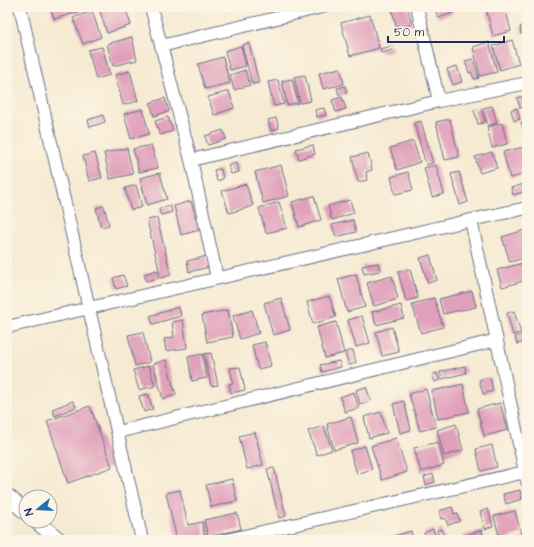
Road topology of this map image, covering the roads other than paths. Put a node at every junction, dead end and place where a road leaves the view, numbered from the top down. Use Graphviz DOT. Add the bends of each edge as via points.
graph roads {
  1 [pos="20,7"];
  2 [pos="151,7"];
  3 [pos="322,7"];
  4 [pos="417,7"];
  5 [pos="161,46"];
  6 [pos="527,83"];
  7 [pos="439,102"];
  8 [pos="191,160"];
  9 [pos="527,208"];
  10 [pos="471,220"];
  11 [pos="217,278"];
  12 [pos="89,307"];
  13 [pos="7,327"];
  14 [pos="497,340"];
  15 [pos="118,432"];
  16 [pos="526,477"];
  17 [pos="7,496"];
  18 [pos="18,505"];
  19 [pos="46,529"];
  20 [pos="59,540"];
  21 [pos="142,540"];
  22 [pos="228,540"];
  1 -- 12 [label="street"];
  2 -- 5 [label="street"];
  3 -- 5 [label="street"];
  4 -- 7 [label="street"];
  5 -- 8 [label="street"];
  6 -- 7 [label="street"];
  7 -- 8 [label="street"];
  8 -- 11 [label="street"];
  9 -- 10 [label="street"];
  10 -- 11 [label="street"];
  10 -- 14 [label="street"];
  11 -- 12 [label="street"];
  12 -- 13 [label="street"];
  12 -- 15 [label="street"];
  14 -- 15 [label="street"];
  14 -- 16 [label="street"];
  15 -- 21 [label="street"];
  16 -- 22 [label="street"];
  17 -- 18 [label="street"];
  19 -- 20 [label="street"];
}
